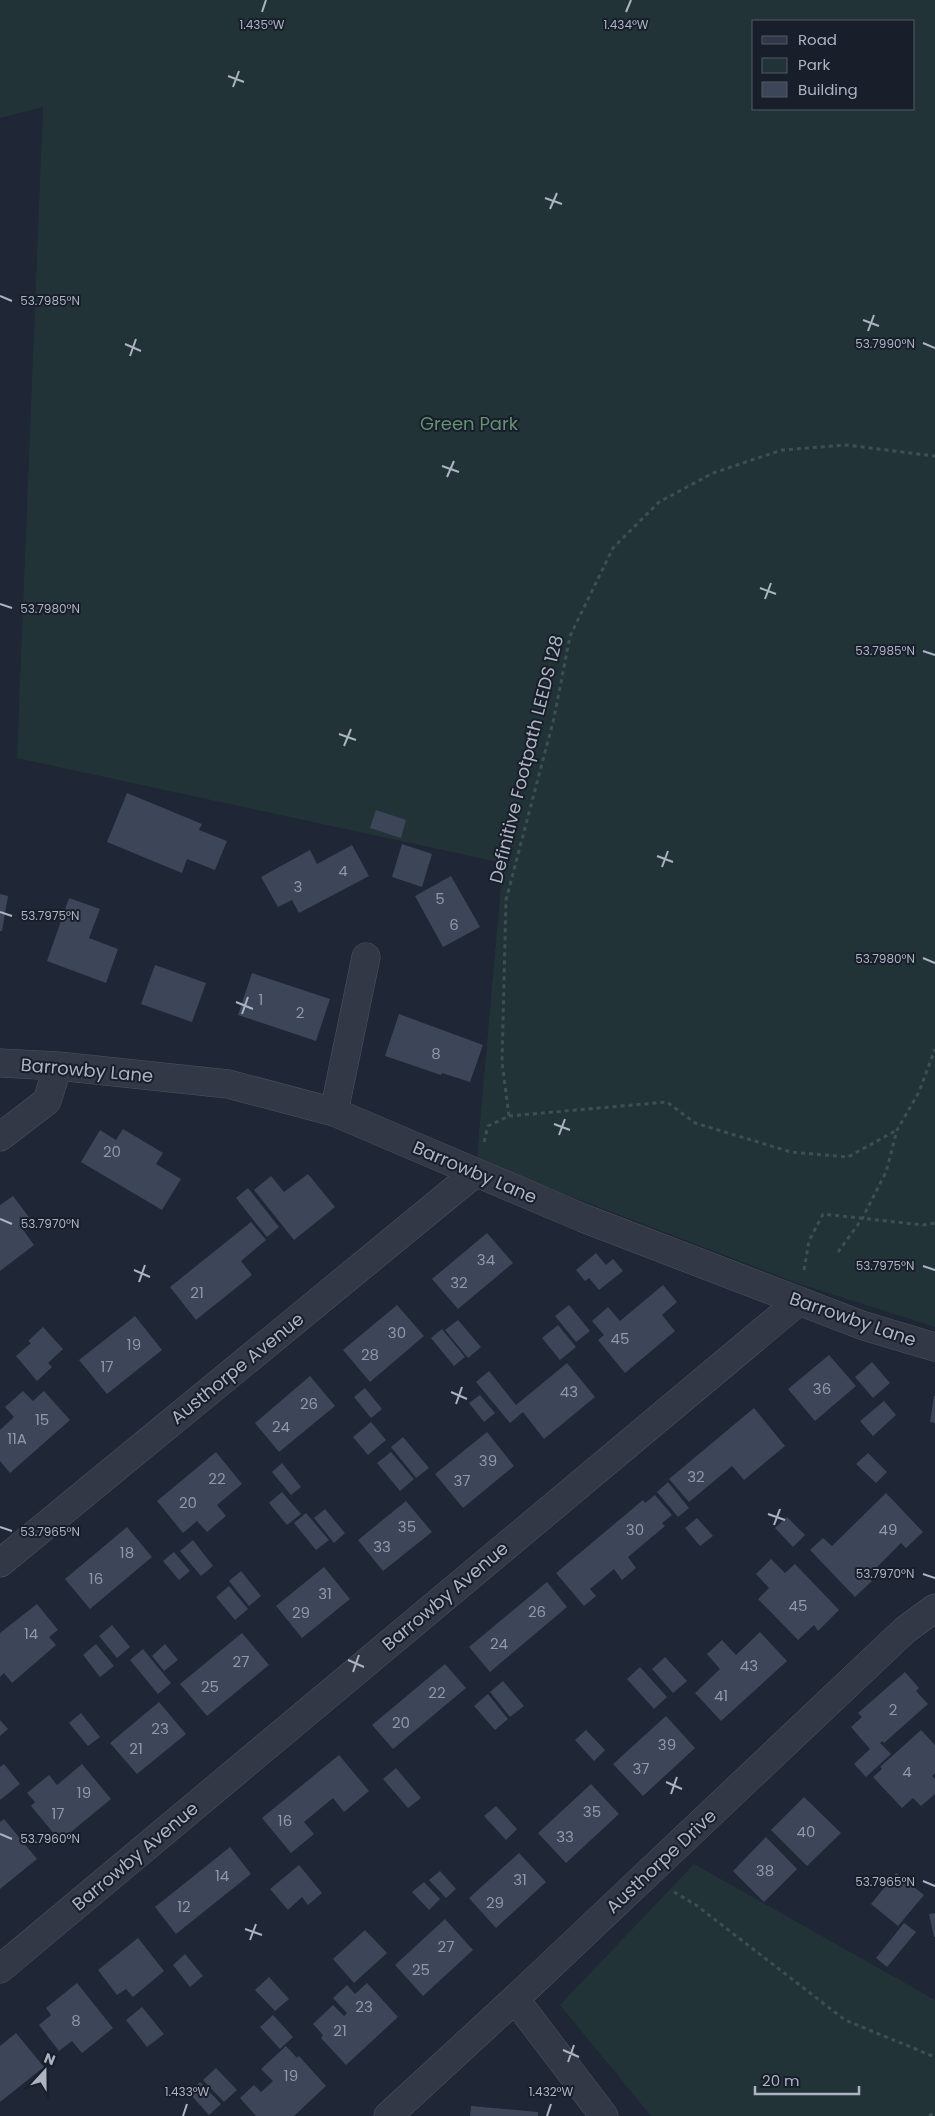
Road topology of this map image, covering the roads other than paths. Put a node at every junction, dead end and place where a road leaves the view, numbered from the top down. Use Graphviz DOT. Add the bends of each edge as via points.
graph roads {
  1 [pos="366,957"];
  2 [pos="0,1063"];
  3 [pos="58,1066"];
  4 [pos="334,1112"];
  5 [pos="0,1137"];
  6 [pos="475,1173"];
  7 [pos="799,1301"];
  8 [pos="935,1347"];
  9 [pos="0,1563"];
  10 [pos="935,1608"];
  11 [pos="0,1969"];
  12 [pos="515,1999"];
  13 [pos="388,2116"];
  14 [pos="604,2116"];
  1 -- 4 [label="street"];
  2 -- 3 [label="street, Barrowby Lane"];
  3 -- 4 [label="street, Barrowby Lane" via="228,1084"];
  3 -- 5 [label="street" via="47,1101"];
  4 -- 6 [label="street, Barrowby Lane"];
  6 -- 7 [label="street, Barrowby Lane"];
  6 -- 9 [label="street, Austhorpe Avenue"];
  7 -- 8 [label="street, Barrowby Lane" via="864,1326"];
  7 -- 11 [label="street, Barrowby Avenue"];
  10 -- 12 [label="street, Austhorpe Drive" via="905,1630"];
  12 -- 13 [label="street, Austhorpe Drive"];
  12 -- 14 [label="street"];
}
